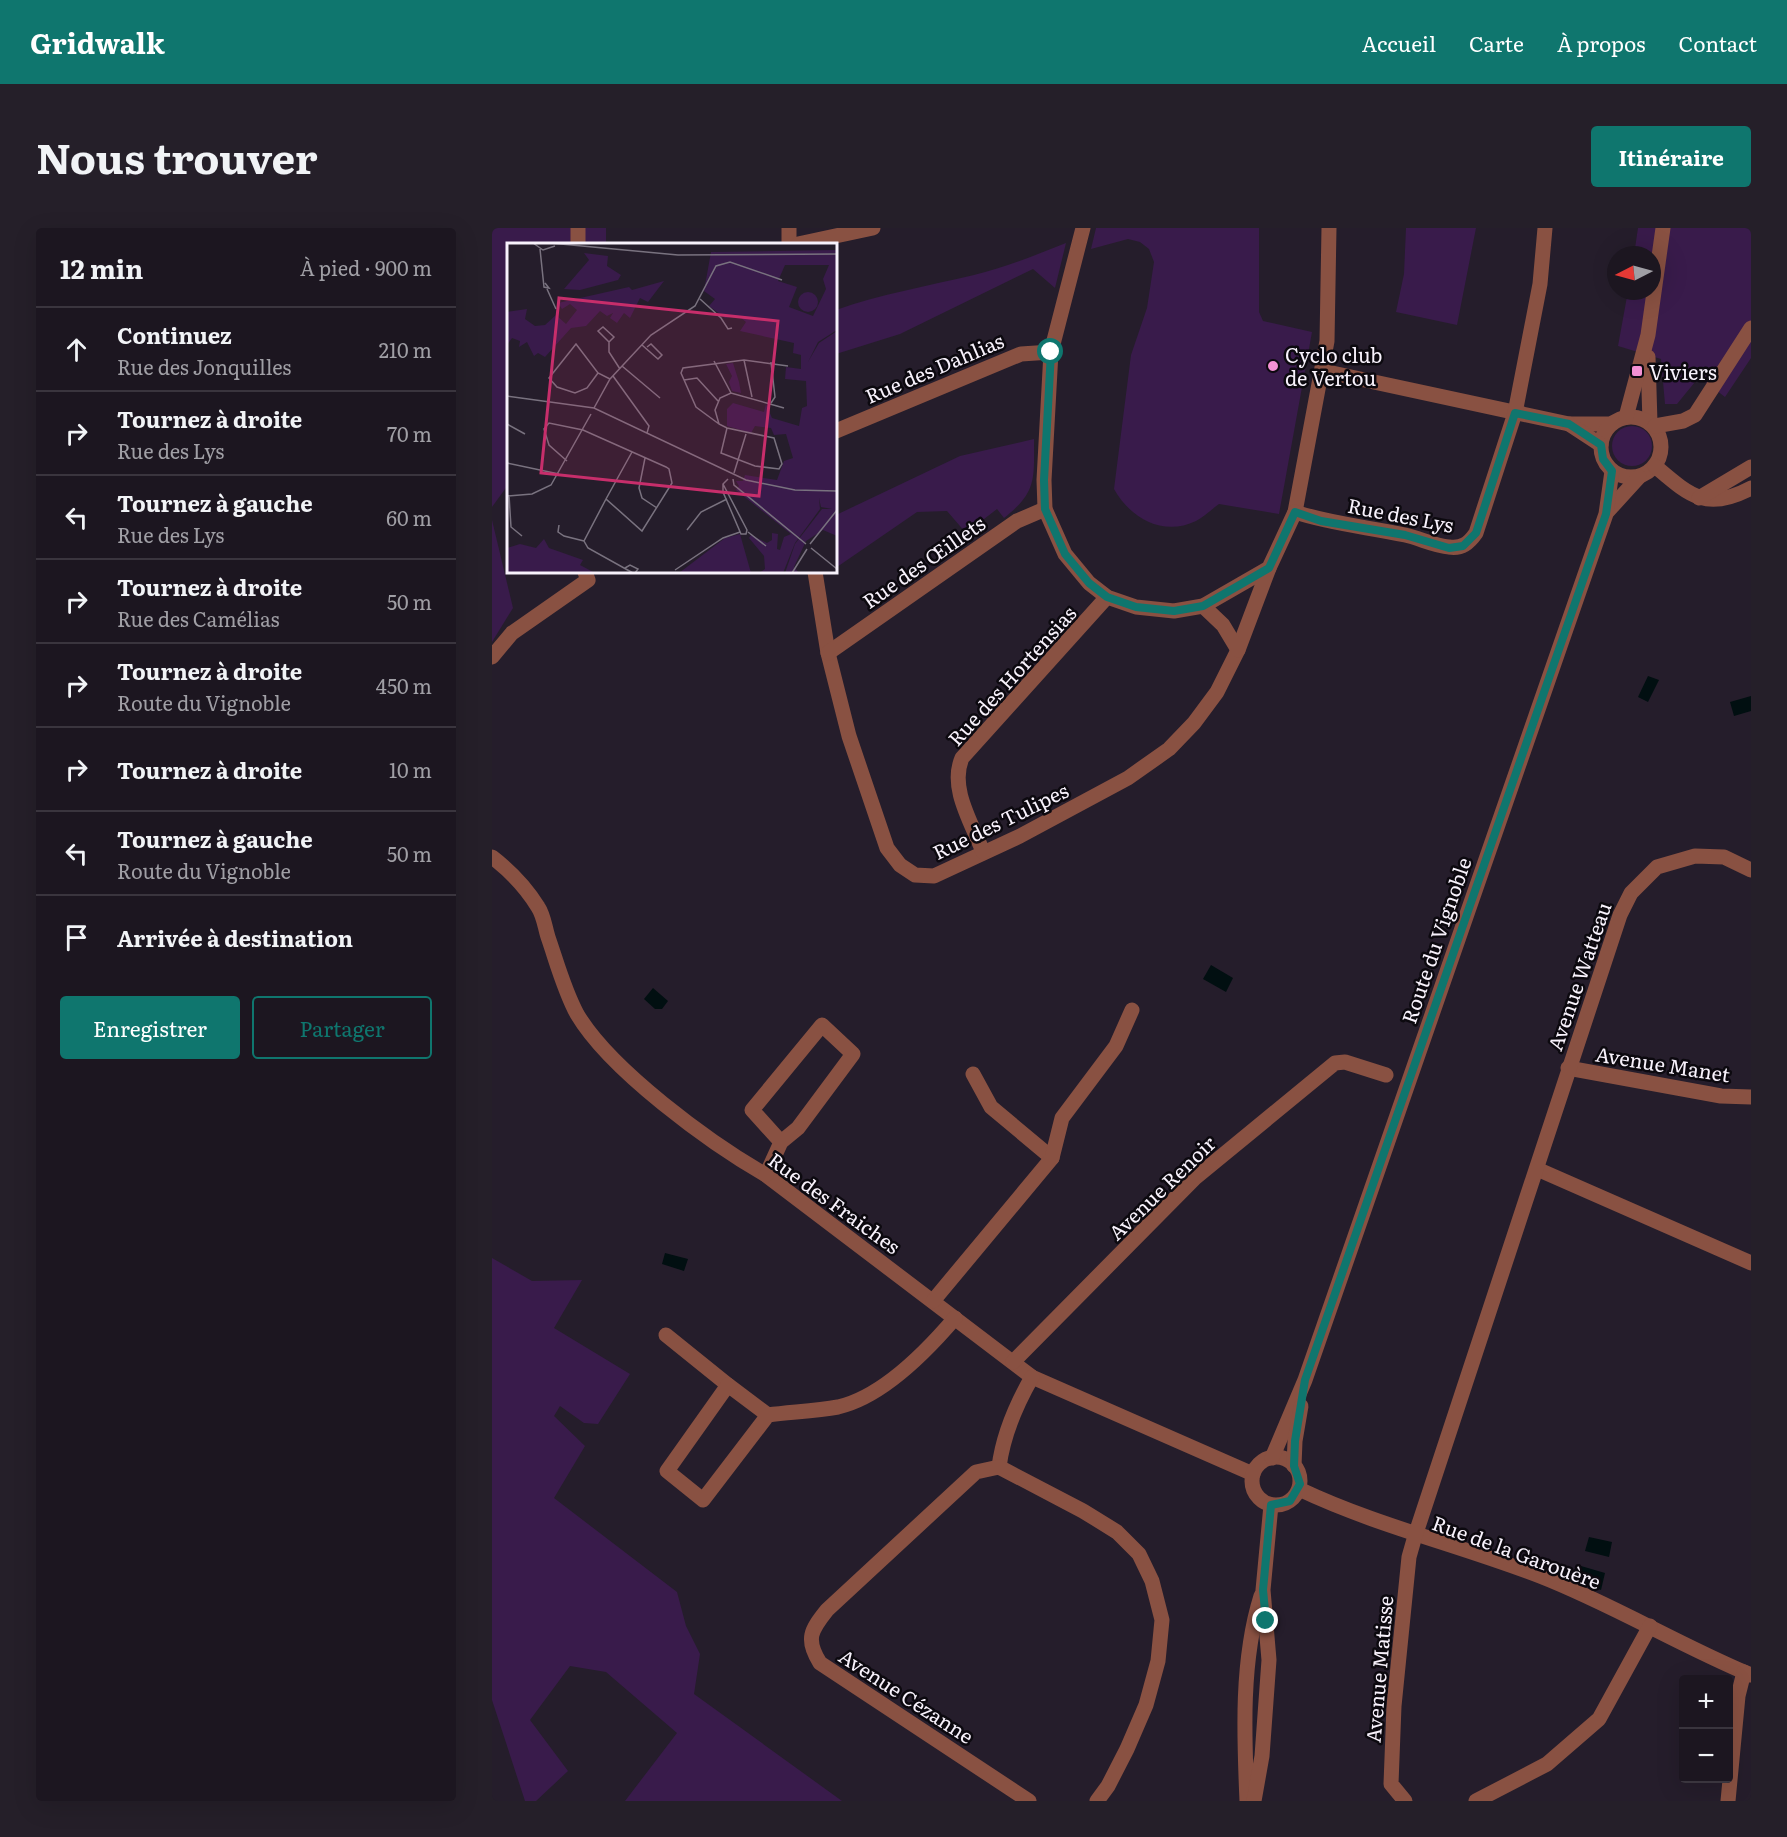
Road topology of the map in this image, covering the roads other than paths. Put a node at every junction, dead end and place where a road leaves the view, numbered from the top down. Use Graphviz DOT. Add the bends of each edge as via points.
graph roads {
  1 [pos="873,228"];
  2 [pos="1083,228"];
  3 [pos="1329,228"];
  4 [pos="1545,228"];
  5 [pos="1663,228"];
  6 [pos="803,243"];
  7 [pos="1751,328"];
  8 [pos="1648,335"];
  9 [pos="1051,352"];
  10 [pos="1323,371"];
  11 [pos="1515,413"];
  12 [pos="1626,417"];
  13 [pos="1569,424"];
  14 [pos="1611,424"];
  15 [pos="1652,424"];
  16 [pos="837,431"];
  17 [pos="1601,445"];
  18 [pos="1655,466"];
  19 [pos="1751,467"];
  20 [pos="1612,471"];
  21 [pos="1639,477"];
  22 [pos="1751,488"];
  23 [pos="1699,498"];
  24 [pos="1045,509"];
  25 [pos="1295,512"];
  26 [pos="1606,514"];
  27 [pos="1269,568"];
  28 [pos="585,573"];
  29 [pos="816,573"];
  30 [pos="1107,597"];
  31 [pos="1203,606"];
  32 [pos="1238,650"];
  33 [pos="828,653"];
  34 [pos="492,657"];
  35 [pos="983,852"];
  36 [pos="492,857"];
  37 [pos="1751,870"];
  38 [pos="1132,1010"];
  39 [pos="1568,1068"];
  40 [pos="973,1074"];
  41 [pos="1386,1075"];
  42 [pos="1751,1097"];
  43 [pos="781,1142"];
  44 [pos="1052,1158"];
  45 [pos="1537,1169"];
  46 [pos="766,1175"];
  47 [pos="1751,1263"];
  48 [pos="933,1301"];
  49 [pos="955,1318"];
  50 [pos="666,1335"];
  51 [pos="1013,1362"];
  52 [pos="1032,1377"];
  53 [pos="1305,1380"];
  54 [pos="728,1385"];
  55 [pos="768,1415"];
  56 [pos="1272,1458"];
  57 [pos="1294,1466"];
  58 [pos="999,1467"];
  59 [pos="1253,1474"];
  60 [pos="1299,1489"];
  61 [pos="1271,1505"];
  62 [pos="1415,1536"];
  63 [pos="1263,1590"];
  64 [pos="1650,1626"];
  65 [pos="1748,1674"];
  66 [pos="1029,1801"];
  67 [pos="1096,1801"];
  68 [pos="1247,1801"];
  69 [pos="1254,1801"];
  70 [pos="1405,1801"];
  71 [pos="1476,1801"];
  72 [pos="1728,1801"];
  1 -- 6 [label="street"];
  2 -- 9 [label="street"];
  3 -- 10 [label="street, Rue des Tulipes" via="1329,300"];
  4 -- 11 [label="street, Rue des Lys" via="1540,284"];
  5 -- 8 [label="street"];
  7 -- 15 [label="street" via="1695,416"];
  8 -- 12 [label="street"];
  8 -- 15 [label="street"];
  9 -- 16 [label="street, Rue des Dahlias" via="1021,354"];
  9 -- 24 [label="street"];
  10 -- 11 [label="street"];
  10 -- 25 [label="street, Rue des Tulipes"];
  11 -- 13 [label="street"];
  11 -- 25 [label="street, Rue des Lys" via="1476,533 1463,546 1449,548"];
  12 -- 14 [label="street"];
  12 -- 15 [label="street"];
  13 -- 14 [label="street"];
  13 -- 17 [label="street"];
  14 -- 17 [label="street"];
  15 -- 18 [label="street" via="1659,432 1662,450"];
  17 -- 20 [label="street" via="1603,459"];
  18 -- 21 [label="street"];
  18 -- 23 [label="street" via="1684,492"];
  19 -- 23 [label="street"];
  20 -- 21 [label="street" via="1624,477"];
  20 -- 26 [label="street, Route du Vignoble"];
  21 -- 26 [label="street, Route du Vignoble"];
  22 -- 23 [label="street" via="1724,499"];
  24 -- 30 [label="street" via="1065,554 1089,583"];
  24 -- 33 [label="street, Rue des Œillets" via="1017,520"];
  25 -- 27 [label="street, Rue des Tulipes"];
  26 -- 53 [label="street, Route du Vignoble"];
  27 -- 31 [label="street"];
  27 -- 32 [label="street, Rue des Tulipes"];
  28 -- 34 [label="street" via="588,580 512,633"];
  29 -- 33 [label="street, Rue des Tulipes"];
  30 -- 31 [label="street" via="1136,607 1174,611"];
  30 -- 35 [label="street, Rue des Hortensias" via="962,758 956,784"];
  31 -- 32 [label="street" via="1223,626"];
  32 -- 35 [label="street, Rue des Tulipes" via="1217,692 1169,749 1128,778"];
  33 -- 35 [label="street, Rue des Tulipes" via="849,736 887,848 900,865 915,875 934,876"];
  36 -- 46 [label="street, Rue des Fraiches" via="539,908 565,989 578,1016 613,1059 728,1153"];
  37 -- 39 [label="street, Avenue Watteau" via="1724,858 1695,856 1657,867 1631,893"];
  38 -- 44 [label="street" via="1116,1046 1062,1118"];
  39 -- 42 [label="street, Avenue Manet" via="1720,1096"];
  39 -- 45 [label="street, Avenue Watteau"];
  40 -- 44 [label="street" via="991,1107"];
  41 -- 51 [label="street, Avenue Renoir" via="1345,1062 1335,1064 1195,1178"];
  43 -- 43 [label="street" via="798,1128 853,1054 822,1025 752,1110"];
  43 -- 46 [label="street"];
  44 -- 48 [label="street"];
  45 -- 47 [label="street"];
  45 -- 62 [label="street, Avenue Watteau"];
  46 -- 48 [label="street, Rue des Fraiches"];
  48 -- 49 [label="street, Rue des Fraiches"];
  49 -- 51 [label="street, Rue des Fraiches"];
  49 -- 55 [label="street" via="936,1341 874,1394 839,1406"];
  50 -- 54 [label="street"];
  51 -- 52 [label="street, Rue des Fraiches"];
  52 -- 58 [label="street" via="1001,1444"];
  52 -- 59 [label="street, Rue des Fraiches"];
  53 -- 56 [label="street, Route du Vignoble"];
  53 -- 57 [label="street, Route du Vignoble"];
  54 -- 55 [label="street"];
  54 -- 55 [label="street" via="667,1471 703,1500"];
  56 -- 57 [label="street" via="1287,1460"];
  56 -- 59 [label="street" via="1261,1463"];
  57 -- 60 [label="street" via="1300,1479"];
  58 -- 66 [label="street, Avenue Cézanne" via="976,1472 827,1610 812,1629 811,1649 820,1663"];
  58 -- 67 [label="street" via="1117,1532 1139,1554 1152,1581 1162,1620 1158,1661 1146,1705 1127,1749"];
  59 -- 61 [label="street" via="1257,1496"];
  60 -- 61 [label="street" via="1290,1501"];
  60 -- 62 [label="street, Rue de la Garouère"];
  61 -- 63 [label="street"];
  62 -- 64 [label="street, Rue de la Garouère" via="1538,1576"];
  62 -- 70 [label="street, Avenue Matisse" via="1395,1695 1390,1784"];
  63 -- 68 [label="street" via="1251,1628 1245,1747"];
  63 -- 69 [label="street" via="1269,1660 1262,1756"];
  64 -- 65 [label="street, Rue de la Garouère"];
  64 -- 71 [label="street" via="1599,1719 1547,1764"];
  65 -- 72 [label="street" via="1738,1696"];
}
